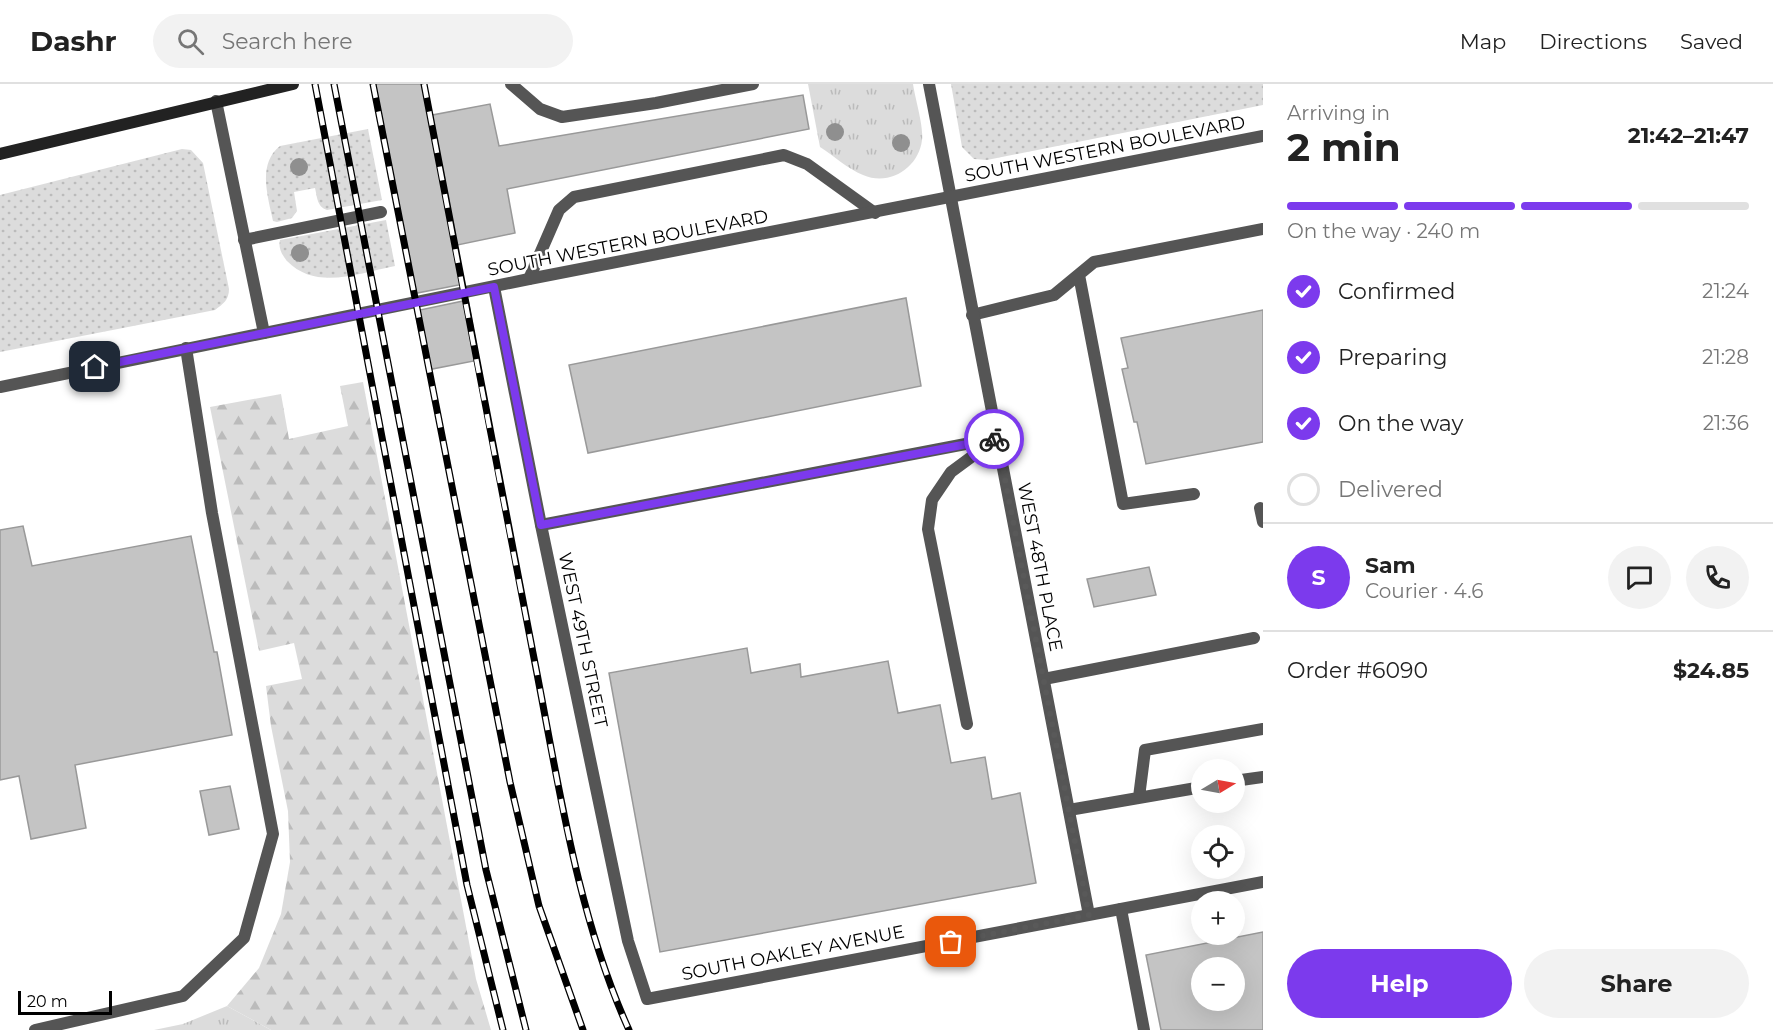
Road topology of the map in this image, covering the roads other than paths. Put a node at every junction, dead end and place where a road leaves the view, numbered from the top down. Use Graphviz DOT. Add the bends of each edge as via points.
graph roads {
  1 [pos="293,84"];
  2 [pos="511,84"];
  3 [pos="753,84"];
  4 [pos="929,84"];
  5 [pos="216,101"];
  6 [pos="1263,136"];
  7 [pos="0,154"];
  8 [pos="950,198"];
  9 [pos="381,212"];
  10 [pos="875,213"];
  11 [pos="1263,229"];
  12 [pos="244,240"];
  13 [pos="1079,275"];
  14 [pos="529,279"];
  15 [pos="494,287"];
  16 [pos="972,315"];
  17 [pos="264,333"];
  18 [pos="186,348"];
  19 [pos="0,387"];
  20 [pos="997,438"];
  21 [pos="1194,494"];
  22 [pos="1260,508"];
  23 [pos="1263,522"];
  24 [pos="541,525"];
  25 [pos="1254,638"];
  26 [pos="1044,679"];
  27 [pos="967,724"];
  28 [pos="1263,729"];
  29 [pos="1263,777"];
  30 [pos="1245,779"];
  31 [pos="1191,789"];
  32 [pos="1139,797"];
  33 [pos="1069,810"];
  34 [pos="1263,882"];
  35 [pos="1121,909"];
  36 [pos="1089,915"];
  37 [pos="647,999"];
  38 [pos="35,1030"];
  39 [pos="1144,1030"];
  1 -- 5 [label="main road"];
  2 -- 3 [label="street" via="540,109 562,117"];
  4 -- 8 [label="street, WEST 48TH PLACE"];
  5 -- 7 [label="main road"];
  5 -- 12 [label="street"];
  6 -- 8 [label="street, SOUTH WESTERN BOULEVARD"];
  8 -- 10 [label="street, SOUTH WESTERN BOULEVARD"];
  8 -- 16 [label="street, WEST 48TH PLACE"];
  9 -- 12 [label="street"];
  10 -- 14 [label="street, SOUTH WESTERN BOULEVARD"];
  10 -- 14 [label="street" via="807,164 784,155 574,197 559,210"];
  11 -- 13 [label="street" via="1094,262"];
  12 -- 17 [label="street"];
  13 -- 16 [label="street" via="1054,295"];
  13 -- 21 [label="street" via="1123,504"];
  14 -- 15 [label="street, SOUTH WESTERN BOULEVARD"];
  15 -- 17 [label="street, SOUTH WESTERN BOULEVARD"];
  15 -- 24 [label="street, WEST 49TH STREET"];
  16 -- 20 [label="street, WEST 48TH PLACE"];
  17 -- 18 [label="street, SOUTH WESTERN BOULEVARD"];
  18 -- 19 [label="street, SOUTH WESTERN BOULEVARD"];
  18 -- 38 [label="street" via="212,513 273,834 244,938 183,996"];
  20 -- 24 [label="street"];
  20 -- 26 [label="street, WEST 48TH PLACE"];
  20 -- 27 [label="street" via="951,472 932,500 928,529"];
  22 -- 23 [label="street"];
  24 -- 37 [label="street, WEST 49TH STREET" via="628,941"];
  25 -- 26 [label="street"];
  26 -- 33 [label="street, WEST 48TH PLACE"];
  28 -- 32 [label="street" via="1145,750"];
  29 -- 30 [label="street"];
  31 -- 32 [label="street"];
  32 -- 33 [label="street"];
  33 -- 36 [label="street, WEST 48TH PLACE"];
  34 -- 35 [label="street, SOUTH OAKLEY AVENUE"];
  35 -- 36 [label="street, SOUTH OAKLEY AVENUE"];
  35 -- 39 [label="street"];
  36 -- 37 [label="street, SOUTH OAKLEY AVENUE"];
}
